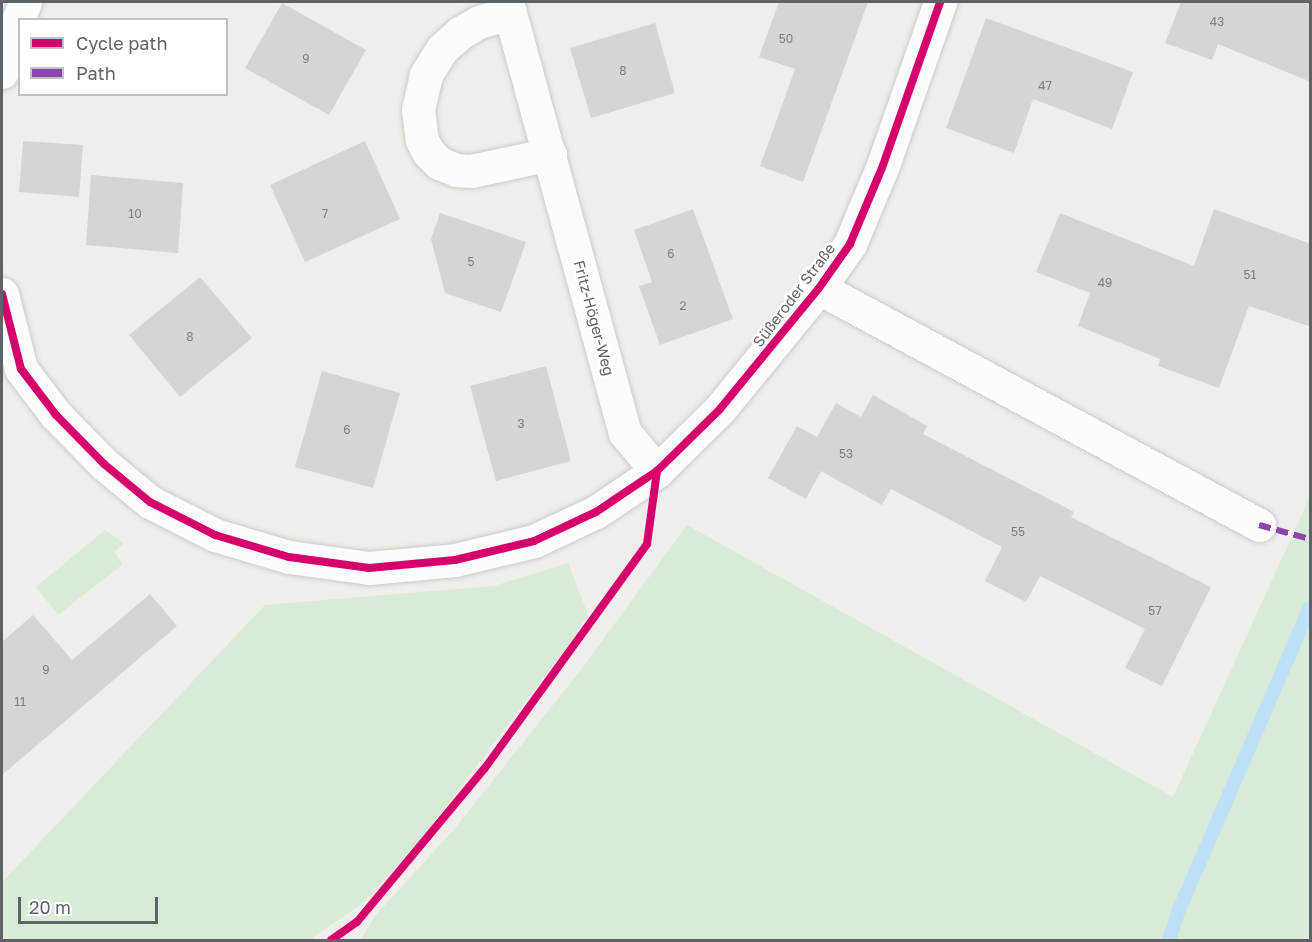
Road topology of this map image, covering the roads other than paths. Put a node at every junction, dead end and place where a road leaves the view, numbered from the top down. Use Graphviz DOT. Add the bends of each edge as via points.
graph roads {
  1 [pos="25,2"];
  2 [pos="940,2"];
  3 [pos="508,7"];
  4 [pos="19,18"];
  5 [pos="18,20"];
  6 [pos="2,72"];
  7 [pos="549,154"];
  8 [pos="819,288"];
  9 [pos="2,294"];
  10 [pos="11,373"];
  11 [pos="657,471"];
  12 [pos="1259,525"];
  1 -- 4 [label="street"];
  2 -- 8 [label="street, Süßeroder Straße" via="882,168 850,244"];
  3 -- 7 [label="street, Fritz-Höger-Weg"];
  3 -- 7 [label="street, Fritz-Höger-Weg" via="460,33 442,49 426,75 418,110 422,140 438,163 456,170 471,171"];
  5 -- 6 [label="street"];
  7 -- 11 [label="street, Fritz-Höger-Weg" via="625,433"];
  8 -- 11 [label="street, Süßeroder Straße" via="720,409"];
  8 -- 12 [label="street, Süßeroder Straße"];
  9 -- 10 [label="street"];
  10 -- 11 [label="street, Süßeroder Straße" via="104,464 150,502 214,535 289,557 369,568 455,560 534,541 597,512"];
}
